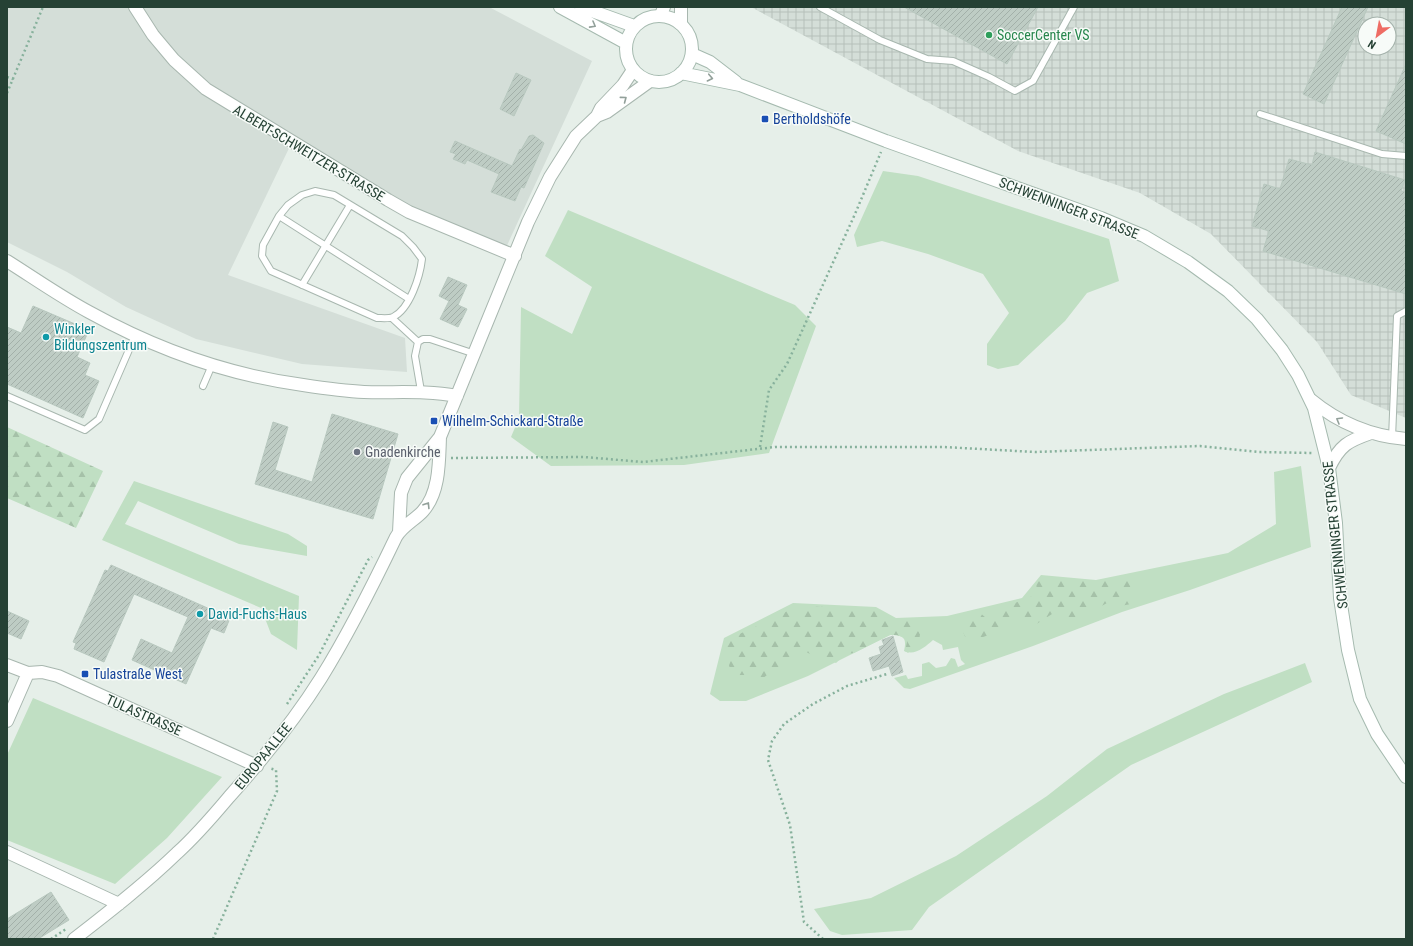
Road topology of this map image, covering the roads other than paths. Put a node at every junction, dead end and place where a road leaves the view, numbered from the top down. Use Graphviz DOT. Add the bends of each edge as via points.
graph roads {
  1 [pos="135,7"];
  2 [pos="560,7"];
  3 [pos="581,7"];
  4 [pos="682,7"];
  5 [pos="820,7"];
  6 [pos="1074,7"];
  7 [pos="663,11"];
  8 [pos="681,24"];
  9 [pos="634,26"];
  10 [pos="626,43"];
  11 [pos="692,54"];
  12 [pos="633,70"];
  13 [pos="681,73"];
  14 [pos="650,80"];
  15 [pos="740,85"];
  16 [pos="1260,114"];
  17 [pos="595,118"];
  18 [pos="1406,156"];
  19 [pos="350,205"];
  20 [pos="280,216"];
  21 [pos="326,245"];
  22 [pos="515,256"];
  23 [pos="7,261"];
  24 [pos="302,285"];
  25 [pos="409,299"];
  26 [pos="1406,311"];
  27 [pos="392,318"];
  28 [pos="135,336"];
  29 [pos="418,342"];
  30 [pos="475,354"];
  31 [pos="212,365"];
  32 [pos="203,386"];
  33 [pos="421,391"];
  34 [pos="7,396"];
  35 [pos="457,396"];
  36 [pos="1311,400"];
  37 [pos="1371,433"];
  38 [pos="440,437"];
  39 [pos="1392,438"];
  40 [pos="1406,439"];
  41 [pos="1329,468"];
  42 [pos="399,532"];
  43 [pos="7,665"];
  44 [pos="28,673"];
  45 [pos="7,721"];
  46 [pos="257,766"];
  47 [pos="1406,777"];
  48 [pos="7,852"];
  49 [pos="119,904"];
  50 [pos="74,939"];
  1 -- 22 [label="street, ALBERT-SCHWEITZER-STRASSE" via="153,35 174,60 212,92 388,200"];
  2 -- 10 [label="street, one-way"];
  3 -- 9 [label="street"];
  4 -- 8 [label="street"];
  5 -- 6 [label="lane" via="880,40 927,59 953,61 1015,91 1033,81"];
  7 -- 8 [label="street"];
  7 -- 9 [label="street"];
  8 -- 11 [label="street" via="690,37"];
  9 -- 10 [label="street"];
  10 -- 12 [label="street" via="628,60"];
  11 -- 13 [label="street"];
  11 -- 15 [label="street, SCHWENNINGER STRASSE" via="710,62"];
  12 -- 14 [label="street"];
  12 -- 17 [label="street"];
  13 -- 14 [label="street" via="667,81"];
  13 -- 15 [label="street, SCHWENNINGER STRASSE, one-way"];
  17 -- 14 [label="street, one-way"];
  15 -- 36 [label="street, SCHWENNINGER STRASSE" via="1144,236 1188,262 1228,291 1282,350"];
  16 -- 18 [label="lane" via="1382,154"];
  17 -- 22 [label="street" via="576,136 550,176"];
  19 -- 20 [label="lane" via="334,195 316,191 302,195 288,205"];
  19 -- 21 [label="lane"];
  19 -- 25 [label="lane" via="402,236 422,259 420,274"];
  20 -- 21 [label="lane"];
  20 -- 24 [label="lane" via="263,245 262,256 272,271"];
  21 -- 24 [label="lane"];
  21 -- 25 [label="lane"];
  22 -- 30 [label="street"];
  23 -- 28 [label="street" via="88,312"];
  24 -- 27 [label="lane" via="377,318"];
  25 -- 27 [label="lane" via="401,312"];
  26 -- 39 [label="lane" via="1397,316"];
  27 -- 29 [label="lane"];
  28 -- 31 [label="street"];
  28 -- 34 [label="lane" via="99,419 86,430"];
  29 -- 30 [label="lane" via="430,339"];
  29 -- 33 [label="lane" via="415,356"];
  30 -- 35 [label="street"];
  31 -- 32 [label="lane"];
  31 -- 33 [label="street" via="249,376 303,385 363,392"];
  33 -- 35 [label="street"];
  35 -- 38 [label="street, EUROPAALLEE"];
  37 -- 36 [label="street, one-way" via="1345,423"];
  36 -- 41 [label="street, SCHWENNINGER STRASSE"];
  37 -- 39 [label="street"];
  37 -- 41 [label="street" via="1345,444 1337,452"];
  38 -- 42 [label="street, EUROPAALLEE" via="407,478 400,501"];
  42 -- 38 [label="street, EUROPAALLEE, one-way" via="429,503 437,475"];
  39 -- 40 [label="street"];
  41 -- 47 [label="street, SCHWENNINGER STRASSE" via="1336,523 1340,598 1348,650 1360,699 1377,734"];
  42 -- 46 [label="street, EUROPAALLEE" via="366,599 322,677"];
  43 -- 44 [label="street, TULASTRASSE"];
  44 -- 45 [label="street"];
  44 -- 46 [label="street, TULASTRASSE" via="42,672 58,676"];
  46 -- 49 [label="street, EUROPAALLEE" via="178,853"];
  48 -- 49 [label="street"];
  49 -- 50 [label="street, EUROPAALLEE"];
}
